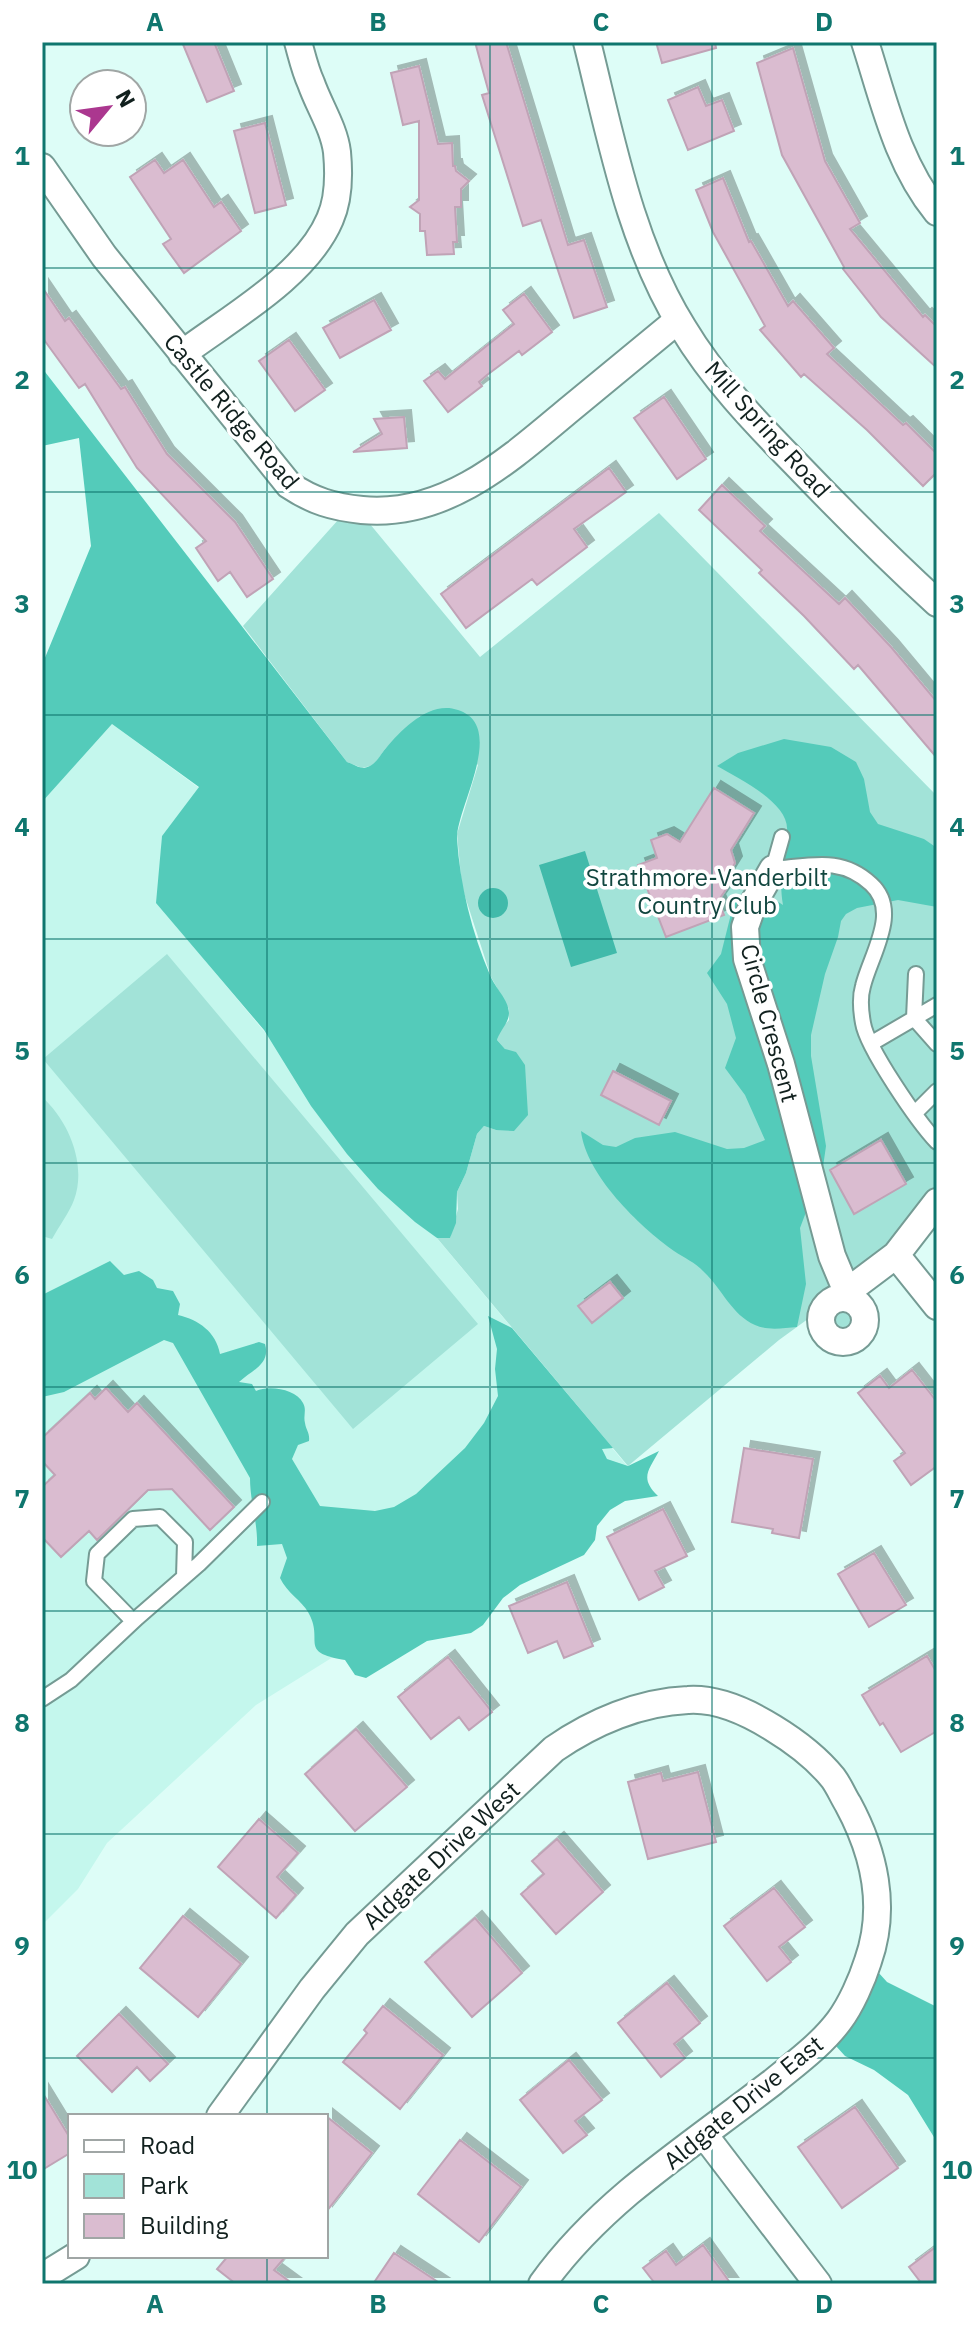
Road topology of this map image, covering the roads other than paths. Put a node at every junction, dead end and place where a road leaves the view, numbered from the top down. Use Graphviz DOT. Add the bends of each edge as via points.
graph roads {
  1 [pos="298,42"];
  2 [pos="587,42"];
  3 [pos="865,42"];
  4 [pos="42,167"];
  5 [pos="937,212"];
  6 [pos="678,320"];
  7 [pos="182,354"];
  8 [pos="937,603"];
  9 [pos="782,837"];
  10 [pos="773,869"];
  11 [pos="916,974"];
  12 [pos="937,1005"];
  13 [pos="914,1018"];
  14 [pos="872,1043"];
  15 [pos="937,1044"];
  16 [pos="937,1091"];
  17 [pos="915,1113"];
  18 [pos="934,1139"];
  19 [pos="937,1202"];
  20 [pos="896,1255"];
  21 [pos="937,1306"];
  22 [pos="262,1502"];
  23 [pos="184,1577"];
  24 [pos="133,1621"];
  25 [pos="42,1699"];
  26 [pos="731,1707"];
  27 [pos="221,2114"];
  28 [pos="705,2136"];
  29 [pos="73,2258"];
  30 [pos="42,2277"];
  31 [pos="542,2284"];
  32 [pos="818,2284"];
  1 -- 7 [label="street" via="337,151 337,192 330,219 307,255 282,280"];
  2 -- 6 [label="street, Mill Spring Road" via="646,251"];
  3 -- 5 [label="street" via="903,158"];
  4 -- 7 [label="street, Castle Ridge Road"];
  6 -- 7 [label="street, Castle Ridge Road" via="471,485 432,503 382,512 333,507 289,485"];
  6 -- 8 [label="street, Mill Spring Road" via="748,415 874,546"];
  9 -- 10 [label="lane"];
  10 -- 14 [label="lane" via="835,864 859,873 885,901 885,919 862,989 863,1026"];
  10 -- 20 [label="street, Circle Crescent" via="745,927 747,959 843,1295"];
  11 -- 13 [label="lane"];
  12 -- 13 [label="lane"];
  13 -- 14 [label="lane"];
  13 -- 15 [label="lane"];
  14 -- 17 [label="lane"];
  16 -- 17 [label="lane"];
  17 -- 18 [label="lane"];
  19 -- 20 [label="street, Circle Crescent"];
  20 -- 21 [label="street"];
  22 -- 23 [label="lane"];
  23 -- 24 [label="lane"];
  23 -- 24 [label="lane" via="185,1542 160,1517 133,1519 97,1554 94,1581"];
  24 -- 25 [label="lane" via="71,1680"];
  26 -- 27 [label="street, Aldgate Drive West" via="691,1699 664,1703 594,1725 554,1749 357,1934"];
  26 -- 28 [label="street, Aldgate Drive East" via="803,1747 835,1780 860,1825 875,1876 877,1923 868,1961 840,2019 814,2049"];
  28 -- 31 [label="street, Aldgate Drive East" via="586,2230"];
  28 -- 32 [label="street"];
  29 -- 30 [label="street"];
}
